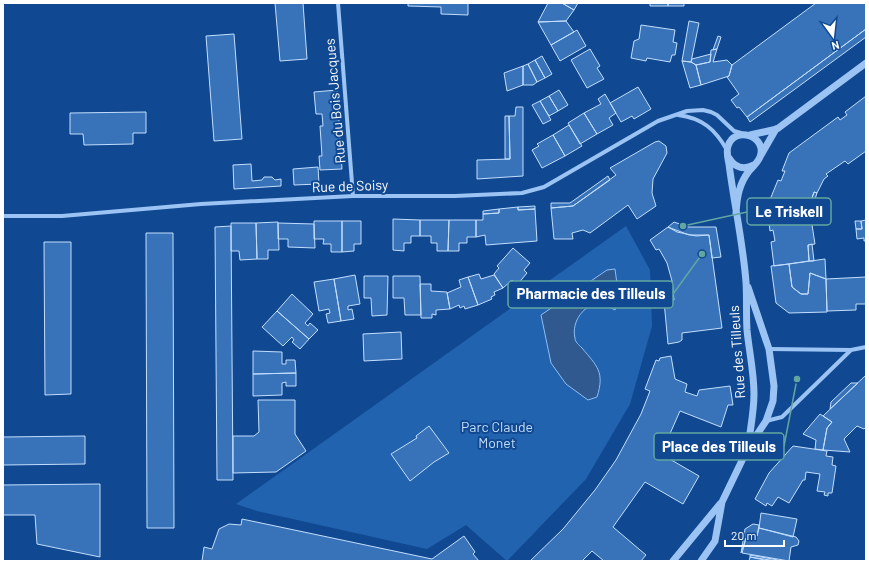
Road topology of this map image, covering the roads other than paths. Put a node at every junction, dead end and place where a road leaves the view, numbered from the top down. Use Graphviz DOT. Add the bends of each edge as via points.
graph roads {
  1 [pos="338,3"];
  2 [pos="866,63"];
  3 [pos="678,115"];
  4 [pos="776,129"];
  5 [pos="747,134"];
  6 [pos="728,154"];
  7 [pos="761,156"];
  8 [pos="755,165"];
  9 [pos="353,196"];
  10 [pos="736,213"];
  11 [pos="3,216"];
  12 [pos="746,281"];
  13 [pos="866,346"];
  14 [pos="769,349"];
  15 [pos="851,350"];
  16 [pos="766,421"];
  17 [pos="748,448"];
  18 [pos="722,502"];
  19 [pos="673,561"];
  20 [pos="701,561"];
  1 -- 9 [label="street, Rue du Bois Jacques"];
  2 -- 4 [label="street"];
  3 -- 5 [label="street, Rue de Soisy" via="694,110 712,112 734,131"];
  3 -- 6 [label="street" via="707,124"];
  3 -- 9 [label="street, Rue de Soisy" via="653,124 544,187 522,193"];
  4 -- 5 [label="street"];
  4 -- 7 [label="street"];
  5 -- 6 [label="street" via="735,137 731,141"];
  5 -- 7 [label="street" via="758,140"];
  6 -- 8 [label="street" via="734,165 744,168"];
  6 -- 10 [label="street, Rue des Tilleuls"];
  7 -- 8 [label="street"];
  8 -- 10 [label="street, Rue des Tilleuls" via="740,186"];
  9 -- 11 [label="street, Rue de Soisy" via="201,204 62,216"];
  10 -- 12 [label="street, Rue des Tilleuls"];
  12 -- 14 [label="street, Rue des Tilleuls"];
  12 -- 17 [label="street, Rue des Tilleuls" via="747,330 754,394"];
  13 -- 15 [label="street"];
  14 -- 15 [label="street"];
  14 -- 16 [label="street, Rue des Tilleuls" via="774,386 773,401"];
  15 -- 16 [label="street" via="782,418"];
  16 -- 17 [label="street, Rue des Tilleuls"];
  17 -- 18 [label="street"];
  18 -- 19 [label="street"];
  18 -- 20 [label="street" via="715,541"];
}
